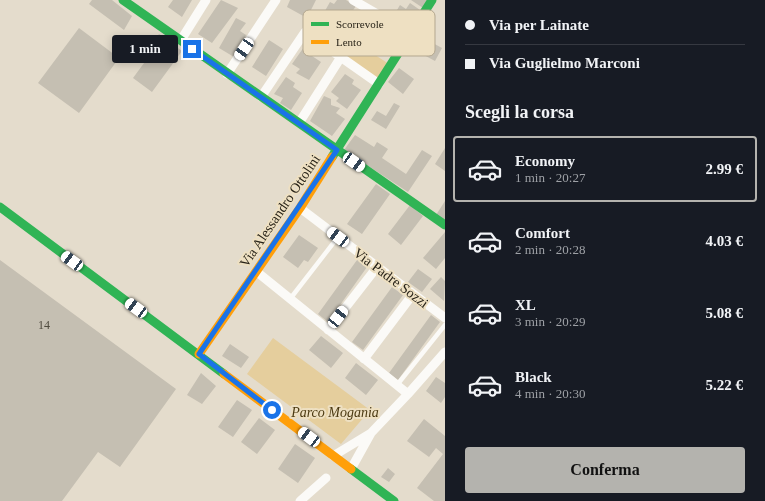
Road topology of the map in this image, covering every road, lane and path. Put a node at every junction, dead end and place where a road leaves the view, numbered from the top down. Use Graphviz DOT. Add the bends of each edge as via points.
graph roads {
  1 [pos="123,0"];
  2 [pos="206,0"];
  3 [pos="276,0"];
  4 [pos="352,0"];
  5 [pos="432,0"];
  6 [pos="370,10"];
  7 [pos="425,10"];
  8 [pos="303,35"];
  9 [pos="181,40"];
  10 [pos="396,56"];
  11 [pos="341,57"];
  12 [pos="227,74"];
  13 [pos="379,84"];
  14 [pos="261,97"];
  15 [pos="299,123"];
  16 [pos="337,150"];
  17 [pos="0,207"];
  18 [pos="300,208"];
  19 [pos="445,224"];
  20 [pos="338,237"];
  21 [pos="377,267"];
  22 [pos="257,272"];
  23 [pos="414,294"];
  24 [pos="290,299"];
  25 [pos="445,318"];
  26 [pos="445,325"];
  27 [pos="328,330"];
  28 [pos="445,352"];
  29 [pos="199,354"];
  30 [pos="364,359"];
  31 [pos="397,385"];
  32 [pos="408,394"];
  33 [pos="370,433"];
  34 [pos="333,456"];
  35 [pos="351,469"];
  36 [pos="326,478"];
  37 [pos="300,501"];
  38 [pos="394,501"];
  1 -- 9 [label="street"];
  2 -- 9 [label="street"];
  3 -- 12 [label="street"];
  4 -- 6 [label="street"];
  5 -- 7 [label="street, Via Alessandro Ottolini"];
  8 -- 14 [label="street"];
  9 -- 12 [label="street"];
  10 -- 13 [label="street, Via Alessandro Ottolini"];
  11 -- 13 [label="street"];
  11 -- 15 [label="street"];
  12 -- 14 [label="street"];
  13 -- 16 [label="street, Via Alessandro Ottolini"];
  14 -- 15 [label="street"];
  15 -- 16 [label="street"];
  16 -- 18 [label="street, Via Alessandro Ottolini"];
  16 -- 19 [label="street"];
  17 -- 29 [label="street"];
  18 -- 20 [label="street, Via Padre Sozzi"];
  18 -- 22 [label="street, Via Alessandro Ottolini"];
  20 -- 21 [label="street, Via Padre Sozzi"];
  20 -- 24 [label="lane"];
  21 -- 23 [label="street, Via Padre Sozzi"];
  21 -- 27 [label="street"];
  22 -- 24 [label="street"];
  22 -- 29 [label="street, Via Alessandro Ottolini"];
  23 -- 25 [label="street, Via Padre Sozzi"];
  23 -- 30 [label="street"];
  24 -- 27 [label="street"];
  26 -- 31 [label="lane"];
  27 -- 30 [label="street"];
  28 -- 32 [label="street"];
  29 -- 34 [label="street"];
  30 -- 31 [label="street"];
  31 -- 32 [label="street"];
  32 -- 33 [label="street"];
  33 -- 34 [label="street"];
  33 -- 35 [label="street"];
  34 -- 35 [label="street"];
  35 -- 38 [label="street"];
  36 -- 37 [label="street"];
}
